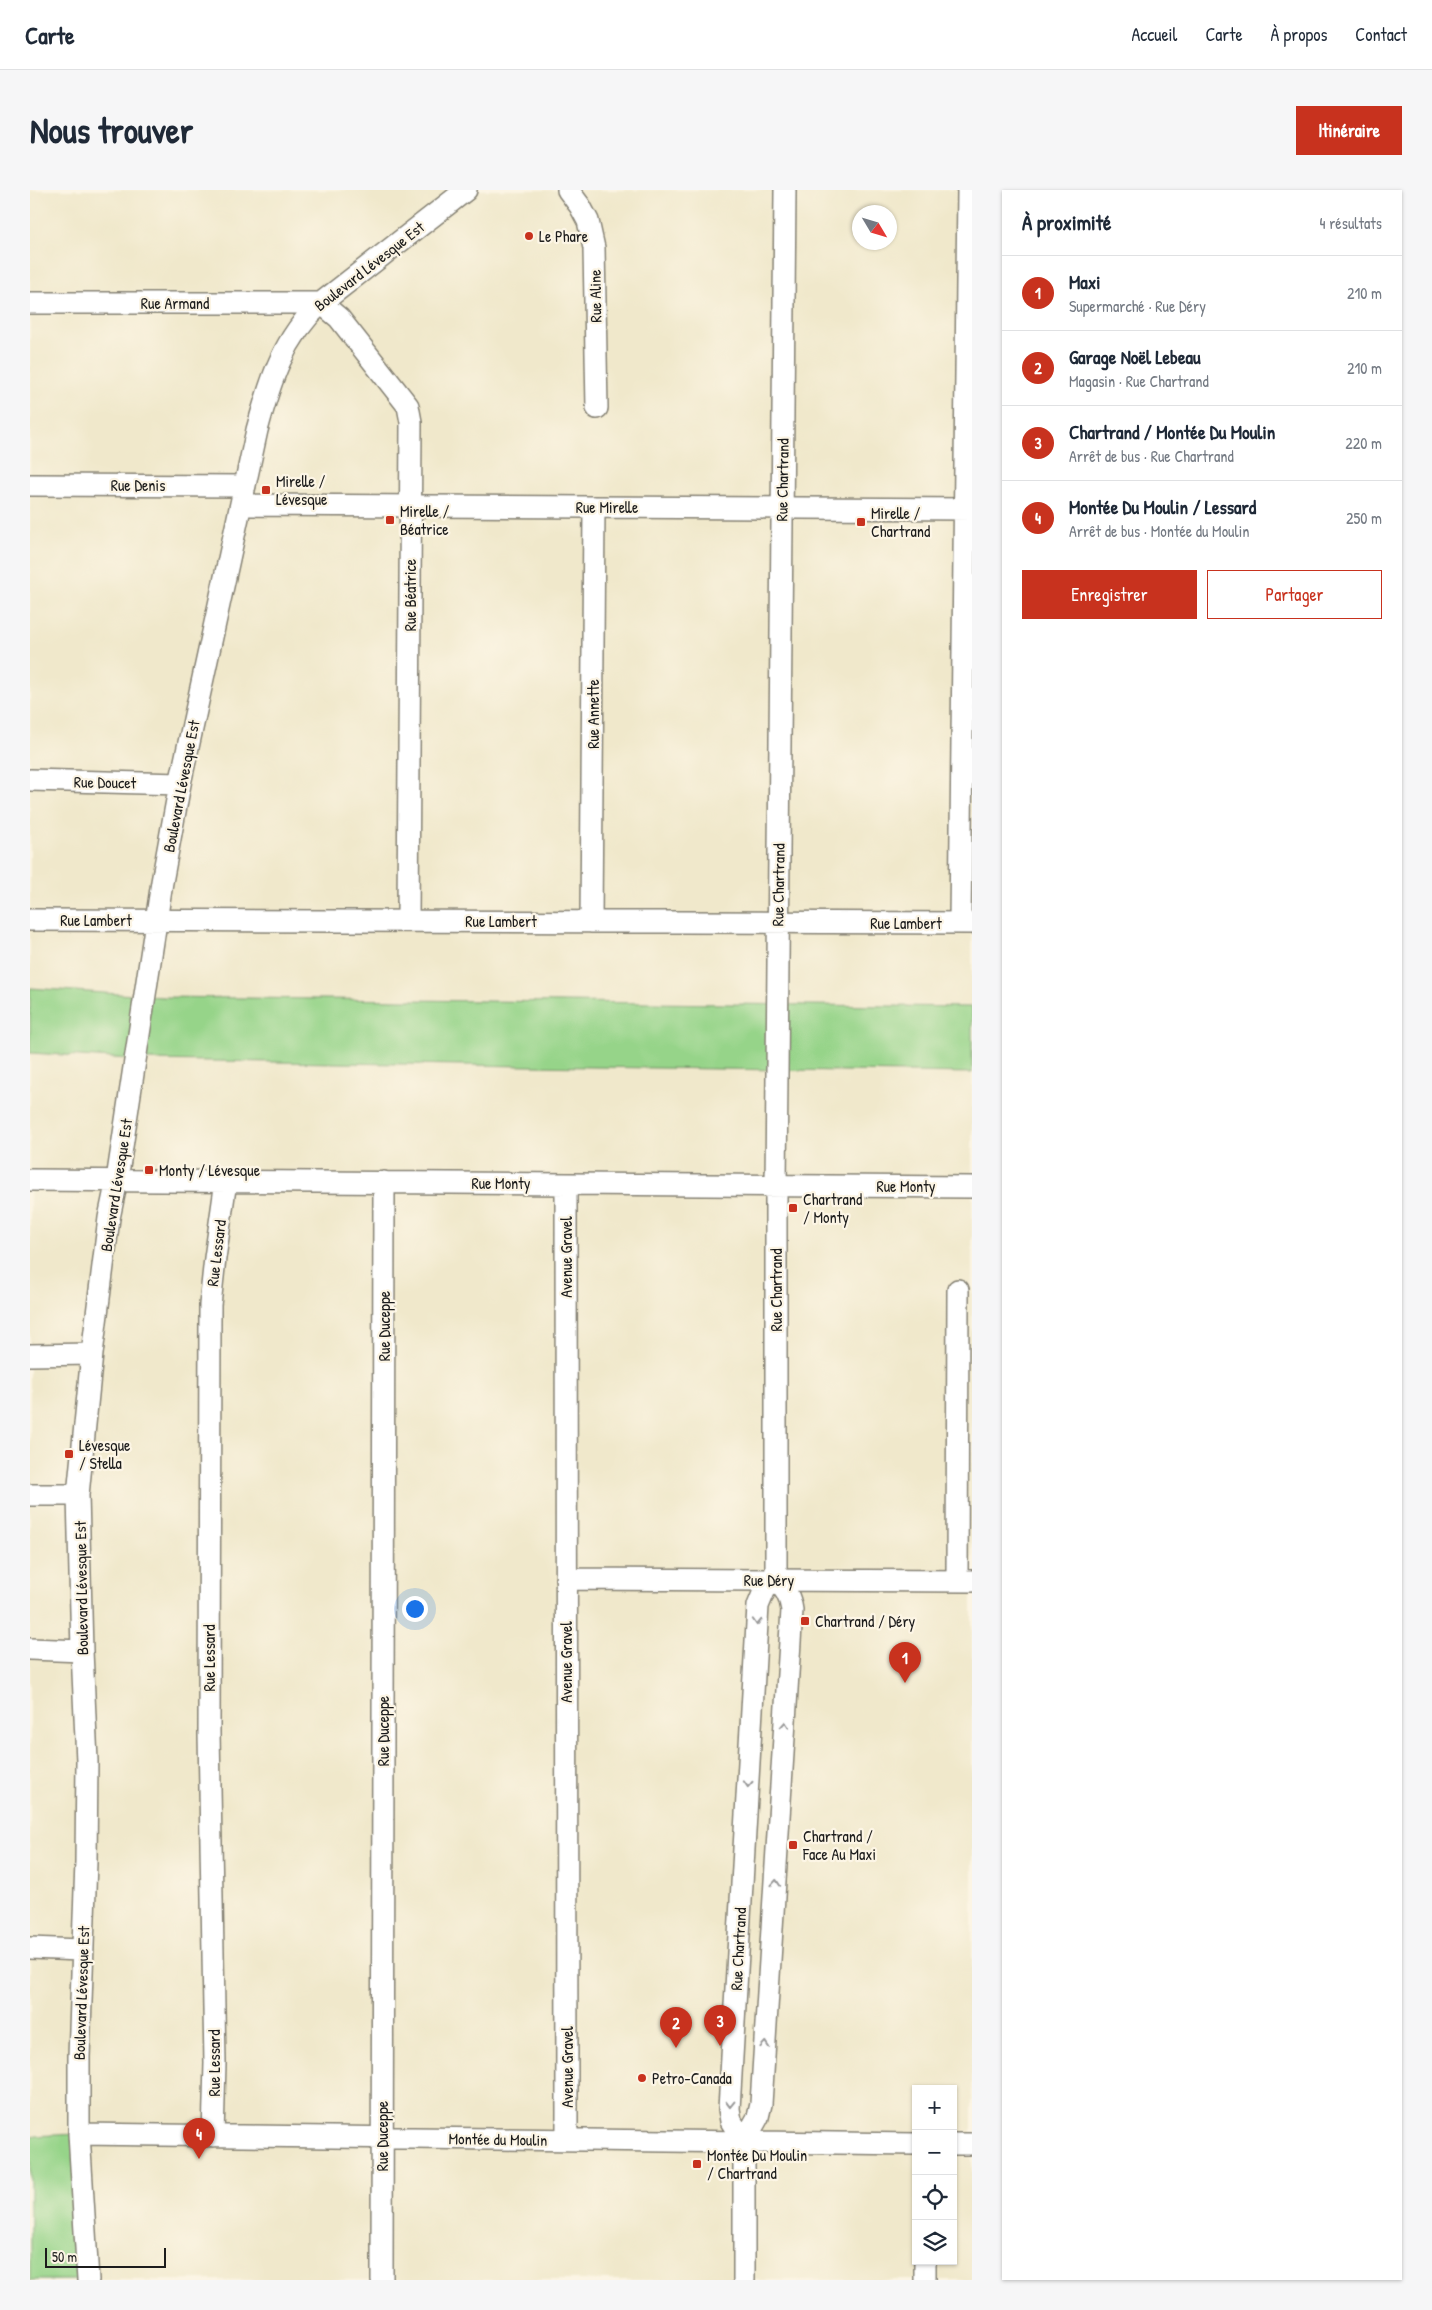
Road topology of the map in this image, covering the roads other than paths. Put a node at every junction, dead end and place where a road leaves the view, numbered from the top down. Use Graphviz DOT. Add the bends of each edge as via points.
graph roads {
  1 [pos="466,190"];
  2 [pos="568,190"];
  3 [pos="785,190"];
  4 [pos="968,190"];
  5 [pos="30,303"];
  6 [pos="321,303"];
  7 [pos="597,408"];
  8 [pos="30,485"];
  9 [pos="244,495"];
  10 [pos="410,506"];
  11 [pos="594,507"];
  12 [pos="782,508"];
  13 [pos="968,509"];
  14 [pos="30,780"];
  15 [pos="180,784"];
  16 [pos="30,920"];
  17 [pos="156,920"];
  18 [pos="408,921"];
  19 [pos="591,922"];
  20 [pos="778,922"];
  21 [pos="966,923"];
  22 [pos="30,1180"];
  23 [pos="117,1180"];
  24 [pos="226,1181"];
  25 [pos="384,1182"];
  26 [pos="566,1184"];
  27 [pos="776,1186"];
  28 [pos="972,1187"];
  29 [pos="958,1290"];
  30 [pos="92,1354"];
  31 [pos="30,1355"];
  32 [pos="30,1495"];
  33 [pos="78,1495"];
  34 [pos="566,1579"];
  35 [pos="776,1580"];
  36 [pos="964,1581"];
  37 [pos="30,1649"];
  38 [pos="82,1651"];
  39 [pos="750,1752"];
  40 [pos="784,1753"];
  41 [pos="30,1948"];
  42 [pos="81,1950"];
  43 [pos="79,2134"];
  44 [pos="213,2136"];
  45 [pos="382,2138"];
  46 [pos="567,2140"];
  47 [pos="744,2142"];
  48 [pos="912,2144"];
  49 [pos="957,2144"];
  50 [pos="972,2144"];
  51 [pos="925,2265"];
  52 [pos="88,2280"];
  53 [pos="382,2280"];
  54 [pos="744,2280"];
  55 [pos="925,2280"];
  1 -- 6 [label="street, Boulevard Lévesque Est"];
  2 -- 7 [label="street, Rue Aline" via="588,221 594,248"];
  3 -- 12 [label="street, Rue Chartrand"];
  4 -- 13 [label="street"];
  5 -- 6 [label="street, Rue Armand"];
  6 -- 9 [label="street, Boulevard Lévesque Est" via="306,316 278,363 266,395"];
  6 -- 10 [label="street, Rue Béatrice" via="339,318 408,406 411,422"];
  8 -- 9 [label="street, Rue Denis"];
  9 -- 10 [label="street, Rue Mirelle"];
  9 -- 15 [label="street, Boulevard Lévesque Est"];
  10 -- 11 [label="street, Rue Mirelle"];
  10 -- 18 [label="street, Rue Béatrice"];
  11 -- 12 [label="street, Rue Mirelle"];
  11 -- 19 [label="street, Rue Annette"];
  12 -- 13 [label="street, Rue Mirelle"];
  12 -- 20 [label="street, Rue Chartrand"];
  13 -- 21 [label="street"];
  14 -- 15 [label="street, Rue Doucet"];
  15 -- 17 [label="street, Boulevard Lévesque Est"];
  16 -- 17 [label="street, Rue Lambert"];
  17 -- 18 [label="street, Rue Lambert"];
  17 -- 23 [label="street, Boulevard Lévesque Est"];
  18 -- 19 [label="street, Rue Lambert"];
  19 -- 20 [label="street, Rue Lambert"];
  20 -- 21 [label="street, Rue Lambert"];
  20 -- 27 [label="street, Rue Chartrand"];
  22 -- 23 [label="street, Rue Monty"];
  23 -- 24 [label="street, Rue Monty"];
  23 -- 30 [label="street, Boulevard Lévesque Est" via="109,1218"];
  24 -- 25 [label="street, Rue Monty"];
  24 -- 44 [label="street, Rue Lessard" via="210,1305 209,1734 215,2063"];
  25 -- 26 [label="street, Rue Monty"];
  25 -- 45 [label="street, Rue Duceppe"];
  26 -- 27 [label="street, Rue Monty"];
  26 -- 34 [label="street, Avenue Gravel"];
  27 -- 28 [label="street, Rue Monty"];
  27 -- 35 [label="street, Rue Chartrand"];
  29 -- 36 [label="street"];
  30 -- 31 [label="street"];
  30 -- 33 [label="street, Boulevard Lévesque Est"];
  32 -- 33 [label="street"];
  33 -- 38 [label="street, Boulevard Lévesque Est"];
  34 -- 35 [label="street, Rue Déry"];
  34 -- 46 [label="street, Avenue Gravel"];
  35 -- 36 [label="street, Rue Déry"];
  35 -- 39 [label="street, Rue Chartrand, one-way" via="765,1589 758,1606"];
  40 -- 35 [label="street, Rue Chartrand, one-way" via="792,1610 790,1599"];
  37 -- 38 [label="street"];
  38 -- 42 [label="street, Boulevard Lévesque Est" via="87,1770"];
  39 -- 40 [label="street"];
  39 -- 47 [label="street, Rue Chartrand, one-way" via="729,2109 731,2121"];
  47 -- 40 [label="street, Rue Chartrand, one-way" via="762,2104"];
  41 -- 42 [label="street"];
  42 -- 43 [label="street, Boulevard Lévesque Est"];
  43 -- 44 [label="street, Montée du Moulin"];
  43 -- 52 [label="street, Boulevard Lévesque Est"];
  44 -- 45 [label="street, Montée du Moulin"];
  45 -- 46 [label="street, Montée du Moulin"];
  45 -- 53 [label="street, Rue Duceppe"];
  46 -- 47 [label="street, Montée du Moulin"];
  47 -- 48 [label="street, Montée du Moulin"];
  47 -- 54 [label="street"];
  49 -- 50 [label="street"];
  51 -- 55 [label="street"];
}
